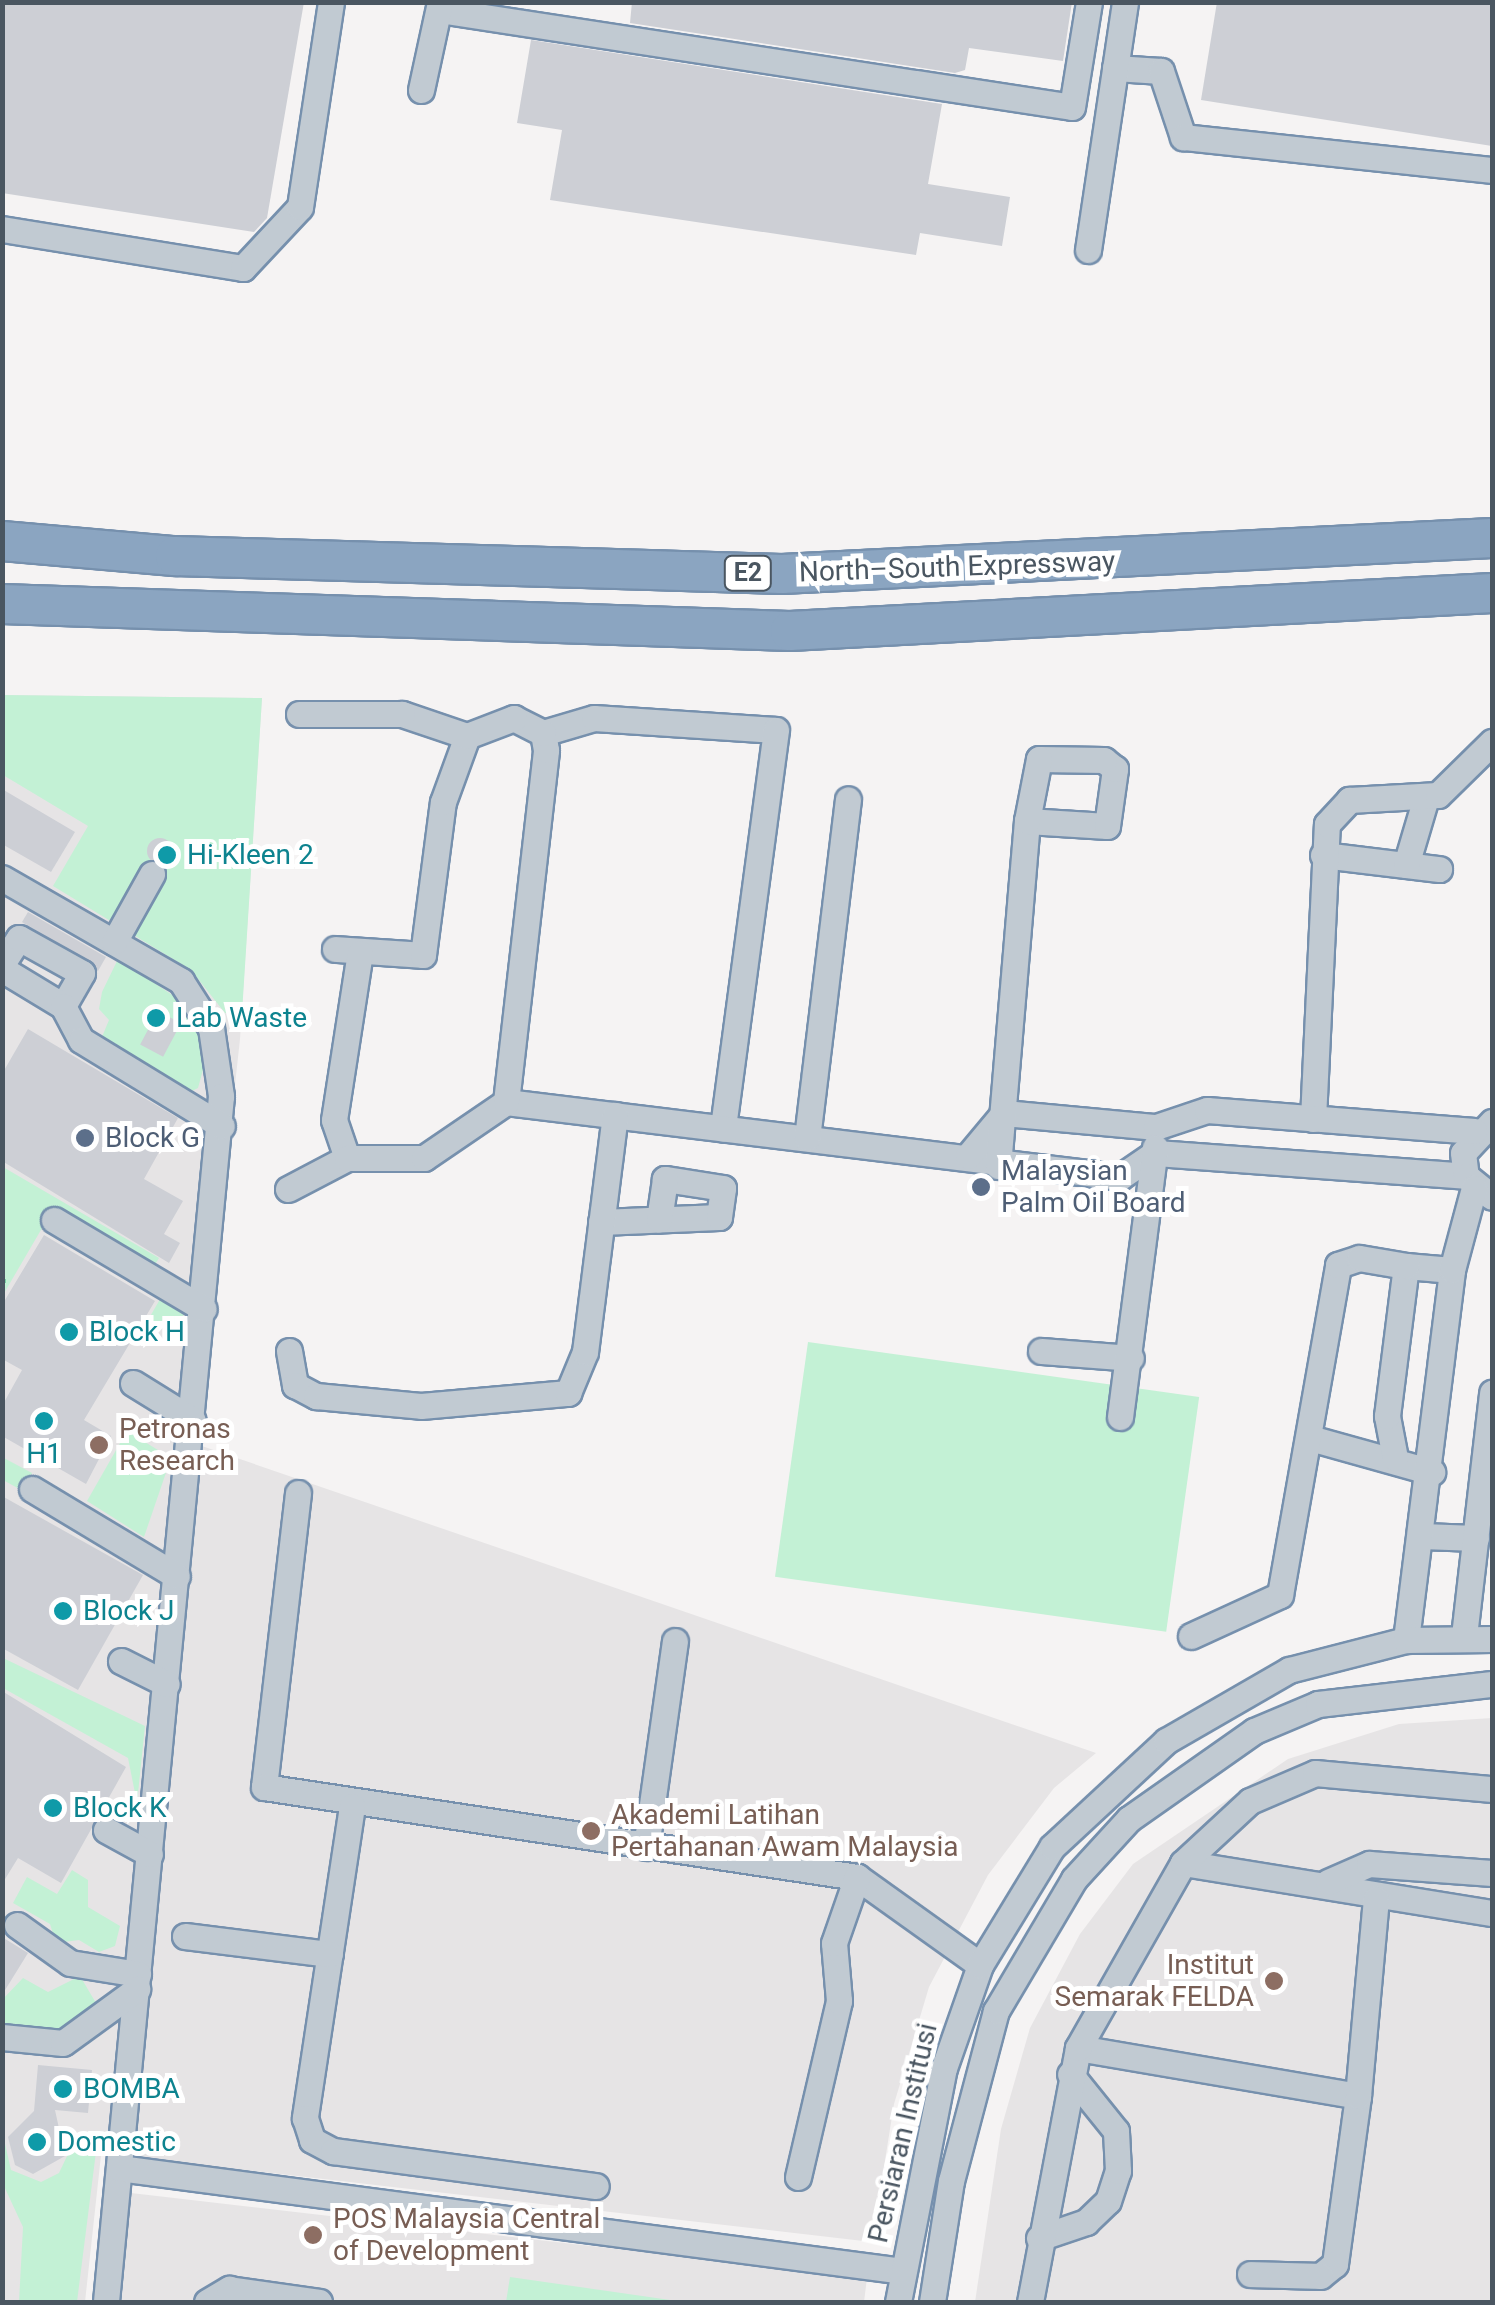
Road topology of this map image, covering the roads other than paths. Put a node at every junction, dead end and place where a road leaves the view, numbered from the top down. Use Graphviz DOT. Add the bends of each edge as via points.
graph roads {
  1 [pos="331,2"];
  2 [pos="1088,2"];
  3 [pos="1125,2"];
  4 [pos="439,6"];
  5 [pos="1116,68"];
  6 [pos="421,90"];
  7 [pos="1492,170"];
  8 [pos="2,230"];
  9 [pos="1088,250"];
  10 [pos="1492,538"];
  11 [pos="2,541"];
  12 [pos="1492,594"];
  13 [pos="2,604"];
  14 [pos="299,714"];
  15 [pos="543,733"];
  16 [pos="467,736"];
  17 [pos="1492,742"];
  18 [pos="848,799"];
  19 [pos="1425,801"];
  20 [pos="1028,821"];
  21 [pos="1323,855"];
  22 [pos="1406,865"];
  23 [pos="1439,869"];
  24 [pos="152,874"];
  25 [pos="2,878"];
  26 [pos="114,942"];
  27 [pos="2,966"];
  28 [pos="63,1006"];
  29 [pos="506,1102"];
  30 [pos="1004,1112"];
  31 [pos="616,1115"];
  32 [pos="1313,1119"];
  33 [pos="222,1126"];
  34 [pos="1484,1127"];
  35 [pos="723,1128"];
  36 [pos="807,1138"];
  37 [pos="1156,1140"];
  38 [pos="968,1156"];
  39 [pos="347,1158"];
  40 [pos="998,1166"];
  41 [pos="1477,1187"];
  42 [pos="288,1190"];
  43 [pos="54,1220"];
  44 [pos="659,1220"];
  45 [pos="601,1222"];
  46 [pos="1406,1266"];
  47 [pos="1452,1270"];
  48 [pos="204,1309"];
  49 [pos="289,1351"];
  50 [pos="1042,1351"];
  51 [pos="1131,1358"];
  52 [pos="133,1384"];
  53 [pos="1492,1393"];
  54 [pos="1120,1417"];
  55 [pos="193,1420"];
  56 [pos="1310,1438"];
  57 [pos="1415,1466"];
  58 [pos="32,1489"];
  59 [pos="298,1493"];
  60 [pos="1487,1496"];
  61 [pos="1422,1536"];
  62 [pos="1481,1550"];
  63 [pos="178,1576"];
  64 [pos="1416,1582"];
  65 [pos="1191,1636"];
  66 [pos="1464,1636"];
  67 [pos="1492,1639"];
  68 [pos="1406,1640"];
  69 [pos="674,1641"];
  70 [pos="121,1661"];
  71 [pos="167,1684"];
  72 [pos="1492,1684"];
  73 [pos="1492,1789"];
  74 [pos="352,1806"];
  75 [pos="106,1830"];
  76 [pos="646,1847"];
  77 [pos="150,1854"];
  78 [pos="1183,1863"];
  79 [pos="1492,1874"];
  80 [pos="857,1877"];
  81 [pos="1328,1882"];
  82 [pos="1376,1899"];
  83 [pos="1492,1913"];
  84 [pos="17,1925"];
  85 [pos="186,1936"];
  86 [pos="330,1954"];
  87 [pos="980,1965"];
  88 [pos="137,1981"];
  89 [pos="2,2037"];
  90 [pos="1078,2048"];
  91 [pos="1070,2074"];
  92 [pos="1358,2096"];
  93 [pos="119,2168"];
  94 [pos="798,2177"];
  95 [pos="596,2186"];
  96 [pos="1039,2238"];
  97 [pos="902,2271"];
  98 [pos="1250,2274"];
  99 [pos="106,2302"];
  100 [pos="207,2302"];
  101 [pos="319,2302"];
  102 [pos="898,2302"];
  103 [pos="932,2302"];
  104 [pos="1030,2302"];
  1 -- 8 [label="street" via="300,207 242,268"];
  2 -- 4 [label="street" via="1072,107"];
  3 -- 5 [label="street"];
  4 -- 6 [label="street"];
  5 -- 7 [label="street" via="1161,71 1183,137"];
  5 -- 9 [label="street"];
  10 -- 11 [label="highway, North–South Expressway / E2" via="782,574 174,556"];
  12 -- 13 [label="highway, North–South Expressway / E2" via="790,631"];
  14 -- 16 [label="street" via="402,714"];
  15 -- 16 [label="street" via="514,718"];
  15 -- 29 [label="street"];
  15 -- 35 [label="street" via="594,718 776,730"];
  16 -- 39 [label="street" via="443,802 424,955 347,951 334,1120"];
  17 -- 19 [label="street"];
  18 -- 36 [label="street"];
  19 -- 21 [label="street" via="1348,800 1327,824"];
  19 -- 22 [label="street"];
  20 -- 30 [label="street"];
  21 -- 22 [label="street"];
  21 -- 32 [label="street"];
  22 -- 23 [label="street"];
  24 -- 26 [label="street"];
  25 -- 26 [label="street"];
  26 -- 33 [label="street" via="182,981 212,1028"];
  27 -- 28 [label="street"];
  27 -- 28 [label="street" via="19,938 82,973"];
  28 -- 33 [label="street" via="81,1040"];
  29 -- 31 [label="street"];
  29 -- 39 [label="street" via="424,1158"];
  30 -- 37 [label="street"];
  30 -- 38 [label="street"];
  30 -- 40 [label="street"];
  31 -- 35 [label="street"];
  31 -- 45 [label="street"];
  32 -- 34 [label="street"];
  32 -- 37 [label="street" via="1207,1110"];
  33 -- 48 [label="street"];
  34 -- 41 [label="street" via="1463,1152"];
  35 -- 36 [label="street"];
  36 -- 38 [label="street"];
  37 -- 40 [label="street" via="1120,1177"];
  37 -- 41 [label="street"];
  37 -- 51 [label="street"];
  38 -- 40 [label="street"];
  39 -- 42 [label="street"];
  41 -- 47 [label="street"];
  43 -- 48 [label="street"];
  44 -- 45 [label="street"];
  45 -- 49 [label="street" via="585,1352 568,1393 420,1406 316,1396 295,1384"];
  46 -- 47 [label="street"];
  46 -- 56 [label="street" via="1359,1258 1338,1265"];
  46 -- 57 [label="street" via="1386,1416"];
  47 -- 57 [label="street"];
  48 -- 55 [label="street"];
  50 -- 51 [label="street"];
  51 -- 54 [label="street"];
  52 -- 55 [label="street"];
  53 -- 60 [label="street"];
  55 -- 63 [label="street"];
  56 -- 57 [label="street"];
  56 -- 65 [label="street" via="1280,1595"];
  57 -- 61 [label="street"];
  57 -- 64 [label="street" via="1406,1556"];
  58 -- 63 [label="street"];
  59 -- 74 [label="street" via="260,1773 279,1795"];
  60 -- 62 [label="street"];
  61 -- 62 [label="street"];
  61 -- 64 [label="street"];
  62 -- 66 [label="street"];
  63 -- 71 [label="street"];
  64 -- 68 [label="street"];
  66 -- 67 [label="street, Persiaran Institusi"];
  66 -- 68 [label="street, Persiaran Institusi"];
  68 -- 87 [label="street, Persiaran Institusi" via="1289,1670 1166,1742 1052,1847"];
  69 -- 76 [label="street"];
  70 -- 71 [label="street"];
  71 -- 77 [label="street"];
  72 -- 103 [label="street, Persiaran Institusi" via="1318,1704 1194,1770 1106,1843 1064,1894 996,2011 951,2181"];
  73 -- 78 [label="street" via="1315,1773 1250,1801"];
  74 -- 76 [label="street"];
  74 -- 86 [label="street"];
  75 -- 77 [label="street"];
  76 -- 80 [label="street"];
  77 -- 88 [label="street"];
  78 -- 81 [label="street"];
  78 -- 90 [label="street"];
  79 -- 81 [label="street" via="1369,1864"];
  80 -- 87 [label="street"];
  80 -- 94 [label="street" via="834,1943 838,2001"];
  81 -- 82 [label="street"];
  82 -- 83 [label="street"];
  82 -- 92 [label="street"];
  84 -- 88 [label="street" via="70,1963"];
  85 -- 86 [label="street"];
  86 -- 95 [label="street" via="306,2118 312,2140 333,2152"];
  87 -- 97 [label="street, Persiaran Institusi" via="944,2068"];
  88 -- 89 [label="street" via="63,2044"];
  88 -- 93 [label="street"];
  90 -- 91 [label="street"];
  90 -- 92 [label="street"];
  91 -- 96 [label="street"];
  91 -- 96 [label="street" via="1116,2131 1118,2170 1108,2201 1086,2222"];
  92 -- 98 [label="street" via="1335,2264 1320,2276"];
  93 -- 97 [label="street"];
  93 -- 99 [label="street"];
  96 -- 104 [label="street"];
  97 -- 102 [label="street, Persiaran Institusi"];
  100 -- 101 [label="street" via="230,2289"];
}
